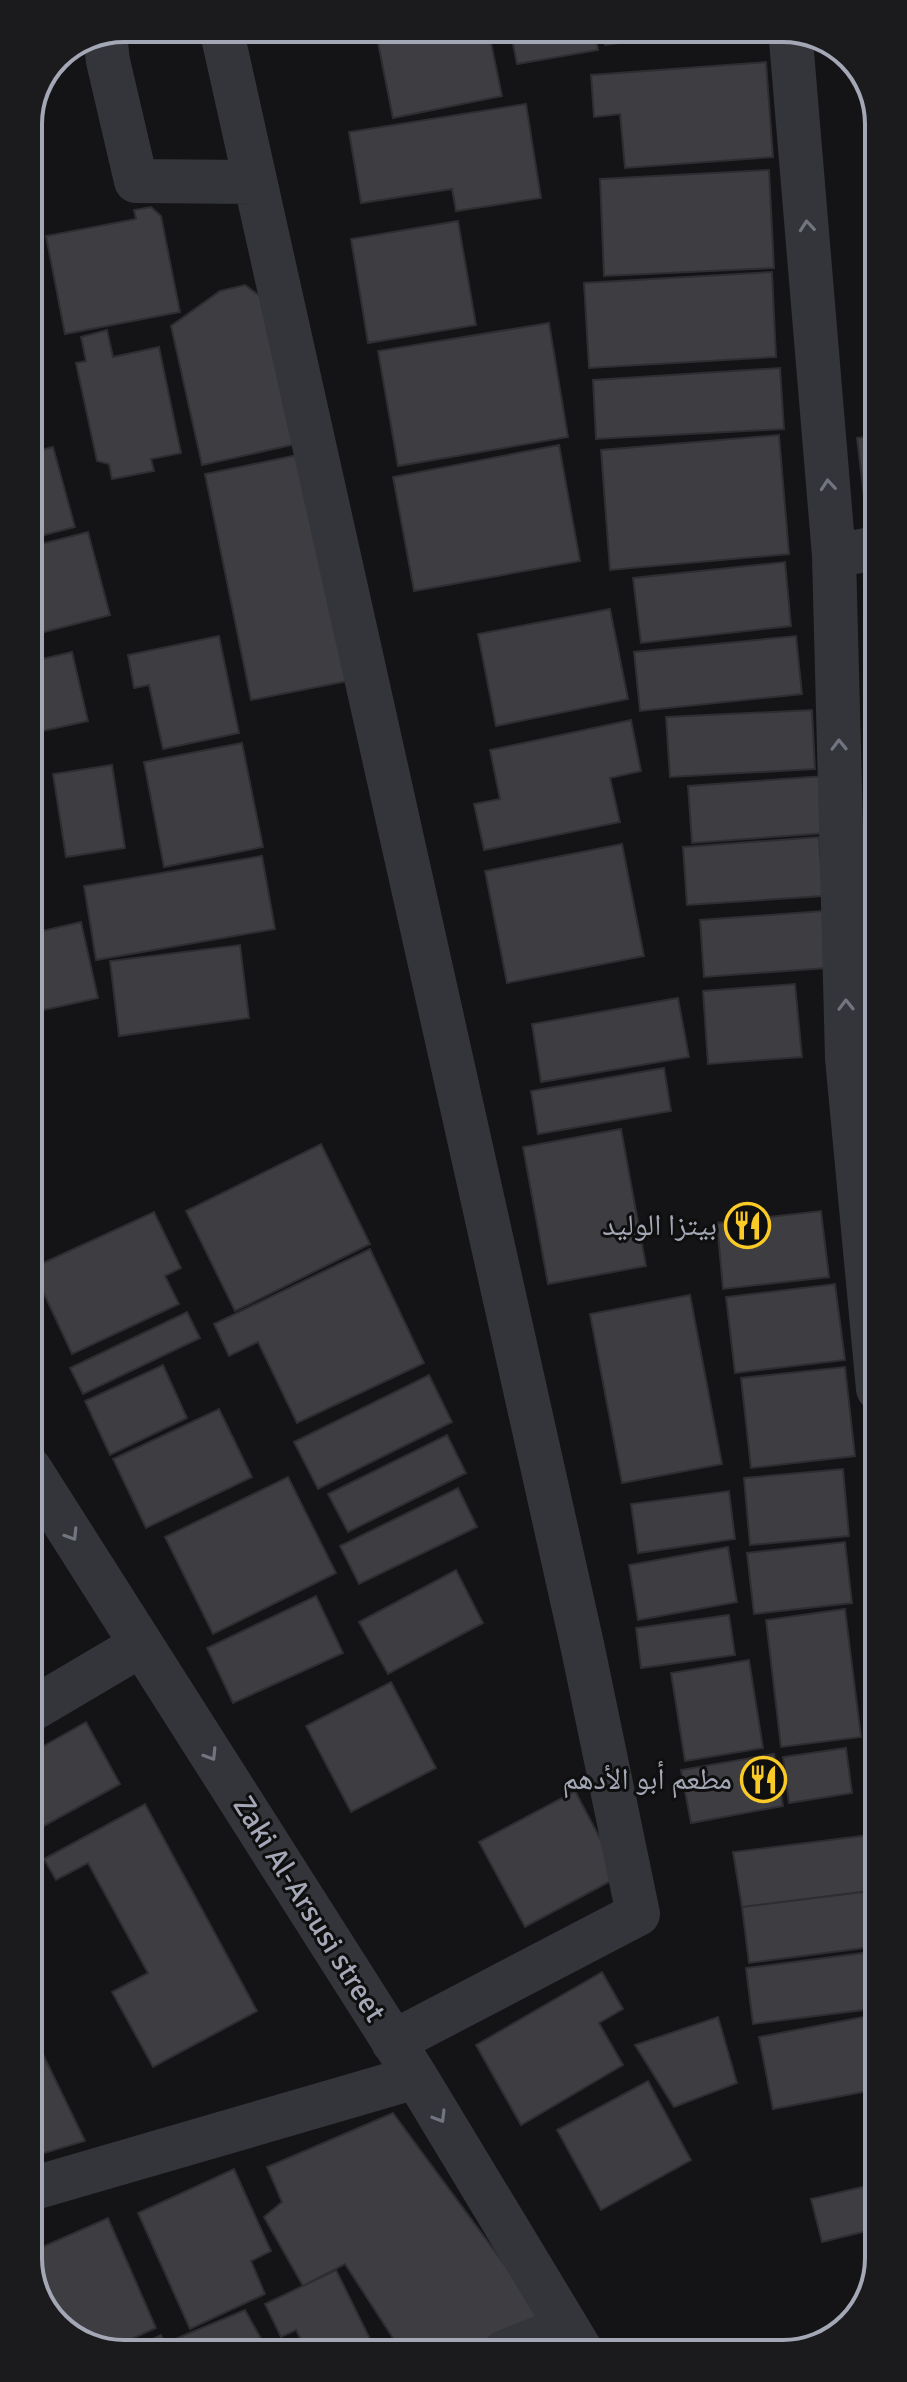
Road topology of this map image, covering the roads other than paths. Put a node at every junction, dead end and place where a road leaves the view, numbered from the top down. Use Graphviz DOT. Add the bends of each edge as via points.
graph roads {
  1 [pos="224,42"];
  2 [pos="791,43"];
  3 [pos="106,45"];
  4 [pos="255,182"];
  5 [pos="865,550"];
  6 [pos="834,556"];
  7 [pos="862,1055"];
  8 [pos="865,1118"];
  9 [pos="42,1488"];
  10 [pos="141,1645"];
  11 [pos="42,1704"];
  12 [pos="404,2059"];
  13 [pos="42,2185"];
  14 [pos="575,2339"];
  1 -- 4 [label="street"];
  6 -- 2 [label="street, one-way"];
  3 -- 4 [label="street" via="136,181"];
  4 -- 12 [label="street" via="638,1914"];
  5 -- 6 [label="street"];
  7 -- 6 [label="street, one-way"];
  7 -- 8 [label="street"];
  9 -- 10 [label="street, Zaki Al-Arsusi street, one-way"];
  10 -- 11 [label="street"];
  10 -- 12 [label="street, Zaki Al-Arsusi street, one-way"];
  12 -- 13 [label="street"];
  12 -- 14 [label="street, Zaki Al-Arsusi street, one-way"];
}
